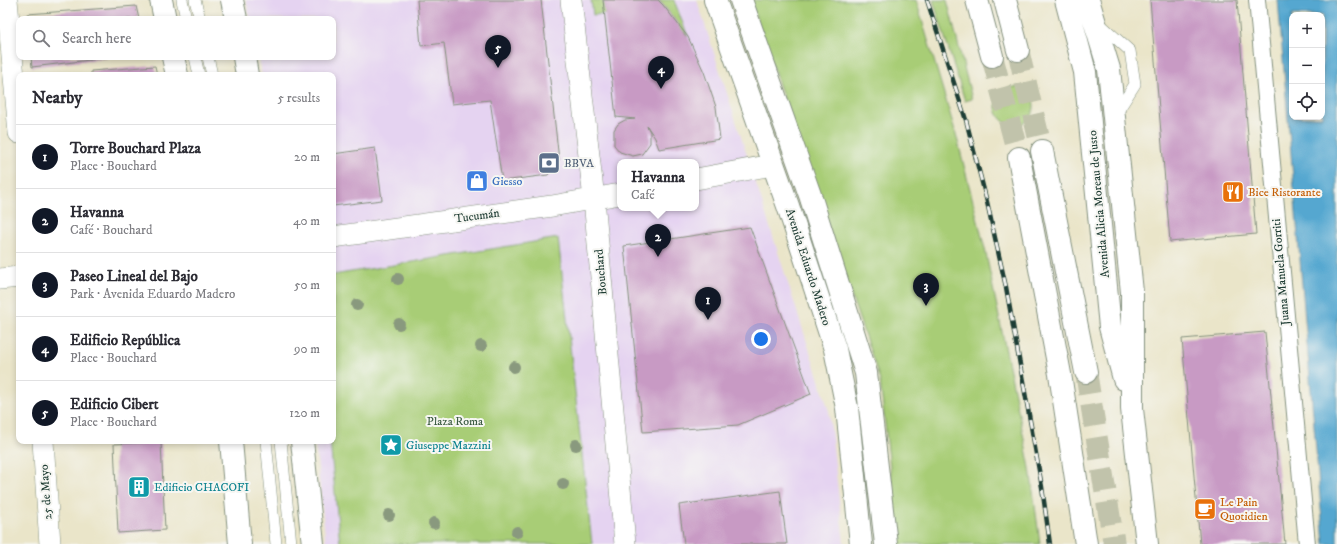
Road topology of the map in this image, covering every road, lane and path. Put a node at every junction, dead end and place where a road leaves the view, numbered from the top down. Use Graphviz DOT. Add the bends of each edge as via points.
graph roads {
  1 [pos="7,0"];
  2 [pos="161,0"];
  3 [pos="182,0"];
  4 [pos="195,0"];
  5 [pos="232,0"];
  6 [pos="571,0"];
  7 [pos="715,0"];
  8 [pos="741,0"];
  9 [pos="977,0"];
  10 [pos="1005,0"];
  11 [pos="1066,0"];
  12 [pos="1257,0"];
  13 [pos="1092,10"];
  14 [pos="164,16"];
  15 [pos="185,16"];
  16 [pos="199,16"];
  17 [pos="235,16"];
  18 [pos="1018,50"];
  19 [pos="992,56"];
  20 [pos="174,60"];
  21 [pos="196,60"];
  22 [pos="209,60"];
  23 [pos="244,60"];
  24 [pos="176,72"];
  25 [pos="198,72"];
  26 [pos="211,72"];
  27 [pos="246,72"];
  28 [pos="16,100"];
  29 [pos="1042,150"];
  30 [pos="1019,158"];
  31 [pos="772,165"];
  32 [pos="699,178"];
  33 [pos="617,195"];
  34 [pos="594,199"];
  35 [pos="336,237"];
  36 [pos="16,277"];
  37 [pos="0,279"];
  38 [pos="1086,372"];
  39 [pos="1132,409"];
  40 [pos="43,444"];
  41 [pos="231,444"];
  42 [pos="266,444"];
  43 [pos="281,444"];
  44 [pos="302,444"];
  45 [pos="50,544"];
  46 [pos="240,544"];
  47 [pos="276,544"];
  48 [pos="291,544"];
  49 [pos="312,544"];
  50 [pos="625,544"];
  51 [pos="862,544"];
  52 [pos="886,544"];
  53 [pos="1086,544"];
  54 [pos="1147,544"];
  55 [pos="1307,544"];
  1 -- 28 [label="street"];
  2 -- 14 [label="main road"];
  3 -- 15 [label="lane"];
  4 -- 16 [label="lane"];
  5 -- 17 [label="main road"];
  6 -- 34 [label="street, Bouchard"];
  7 -- 31 [label="main road, Avenida Eduardo Madero"];
  8 -- 52 [label="main road, Avenida Eduardo Madero" via="810,195 866,373"];
  9 -- 19 [label="main road"];
  10 -- 18 [label="main road"];
  11 -- 39 [label="main road, Avenida Alicia Moreau de Justo" via="1085,72 1110,326"];
  12 -- 55 [label="street, Juana Manuela Gorriti"];
  13 -- 39 [label="main road, Avenida Alicia Moreau de Justo" via="1108,60 1115,116 1132,292"];
  20 -- 24 [label="main road"];
  21 -- 25 [label="lane"];
  22 -- 26 [label="lane"];
  23 -- 27 [label="main road"];
  29 -- 38 [label="main road"];
  30 -- 53 [label="main road" via="1060,374"];
  31 -- 32 [label="street"];
  31 -- 51 [label="main road, Avenida Eduardo Madero" via="835,349 847,408"];
  33 -- 34 [label="street, Tucumán"];
  34 -- 35 [label="street, Tucumán"];
  34 -- 50 [label="street, Bouchard"];
  36 -- 37 [label="street"];
  39 -- 54 [label="main road, Avenida Alicia Moreau de Justo"];
  40 -- 45 [label="street, 25 de Mayo"];
  41 -- 46 [label="main road"];
  42 -- 47 [label="lane"];
  43 -- 48 [label="lane"];
  44 -- 49 [label="main road"];
}
